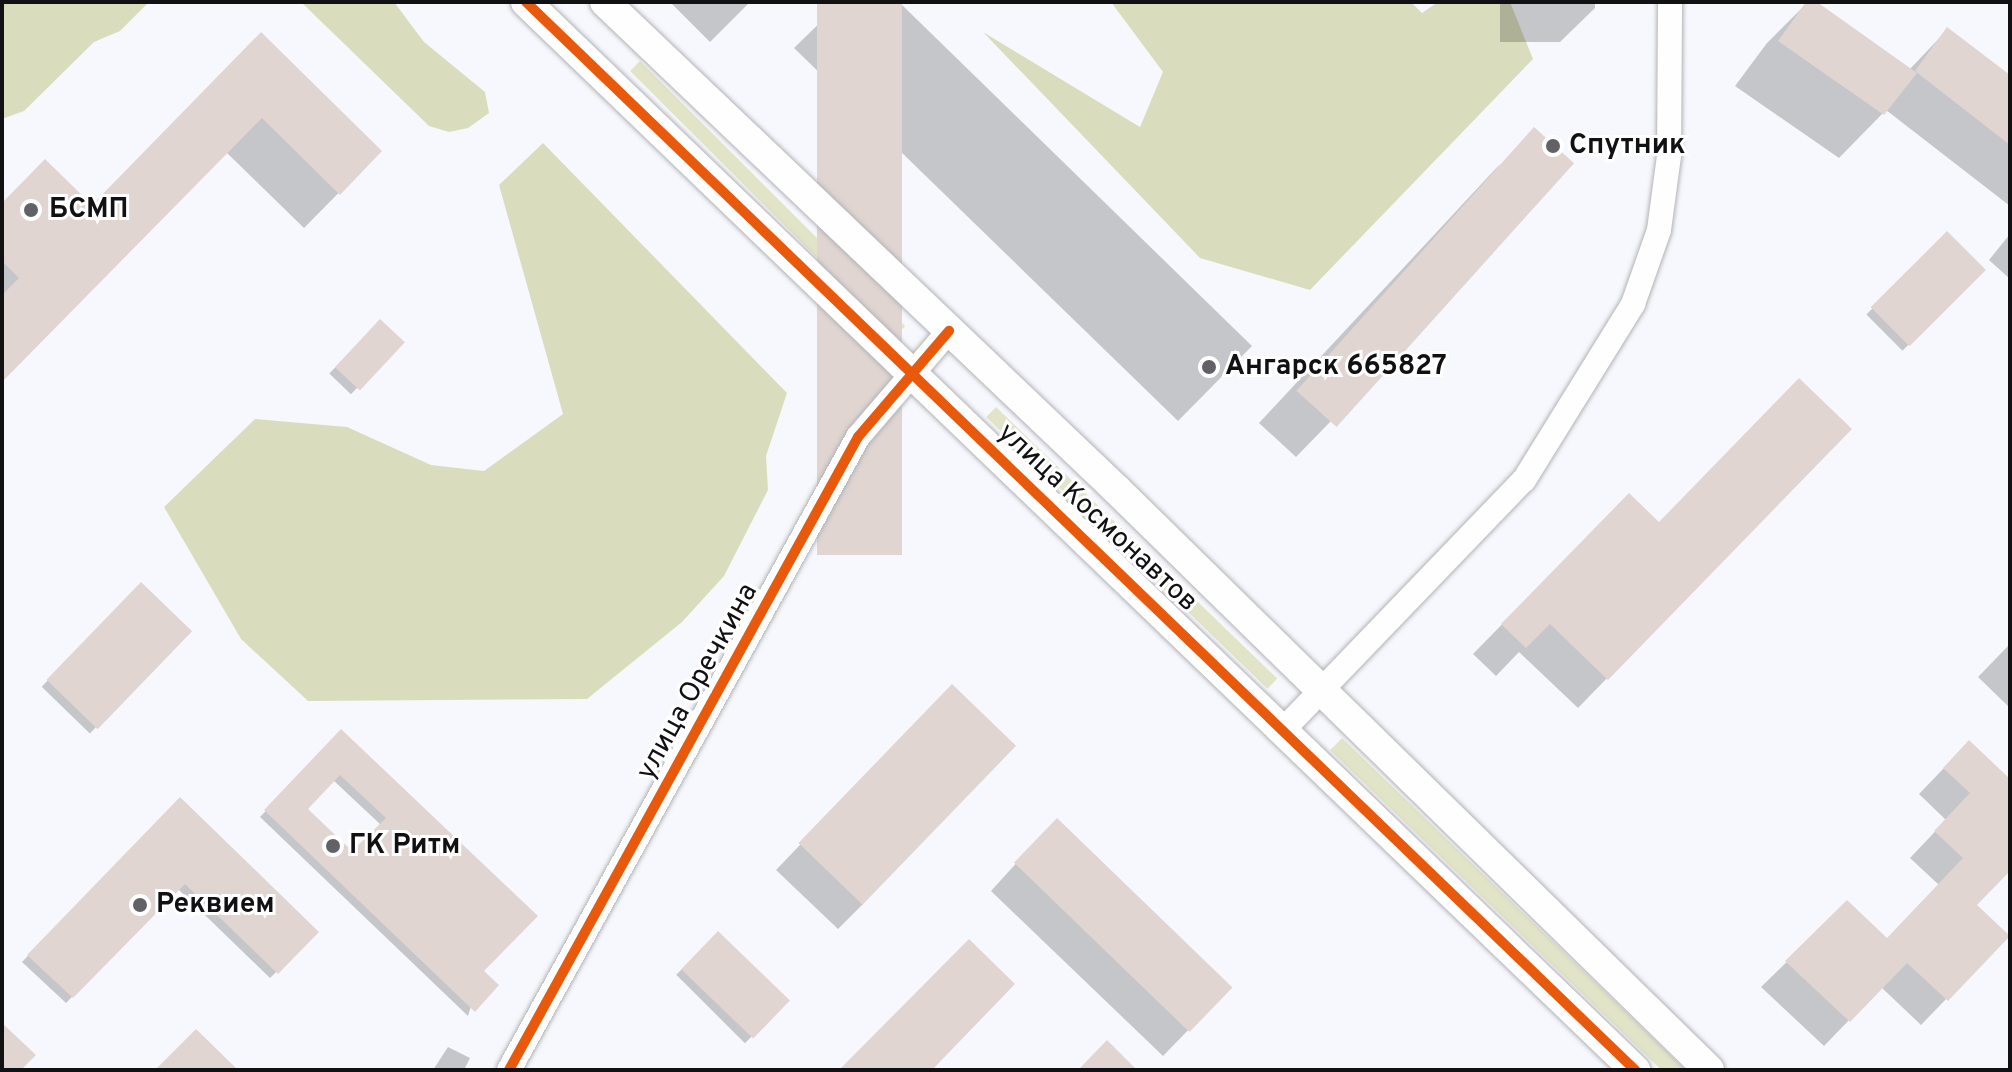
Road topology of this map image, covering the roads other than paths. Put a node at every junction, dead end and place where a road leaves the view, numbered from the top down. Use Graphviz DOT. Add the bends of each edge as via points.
graph roads {
  1 [pos="526,2"];
  2 [pos="605,2"];
  3 [pos="1670,2"];
  4 [pos="949,331"];
  5 [pos="910,374"];
  6 [pos="1323,692"];
  7 [pos="1284,729"];
  8 [pos="509,1070"];
  9 [pos="1635,1070"];
  10 [pos="1709,1070"];
  1 -- 5 [label="street, улица Космонавтов"];
  2 -- 4 [label="street, улица Космонавтов"];
  3 -- 6 [label="street" via="1669,156 1659,230 1633,304 1524,480"];
  4 -- 5 [label="street, улица Оречкина"];
  4 -- 6 [label="street, улица Космонавтов"];
  5 -- 7 [label="street, улица Космонавтов"];
  5 -- 8 [label="street, улица Оречкина" via="858,437"];
  6 -- 7 [label="street"];
  6 -- 10 [label="street, улица Космонавтов"];
  7 -- 9 [label="street, улица Космонавтов"];
}
